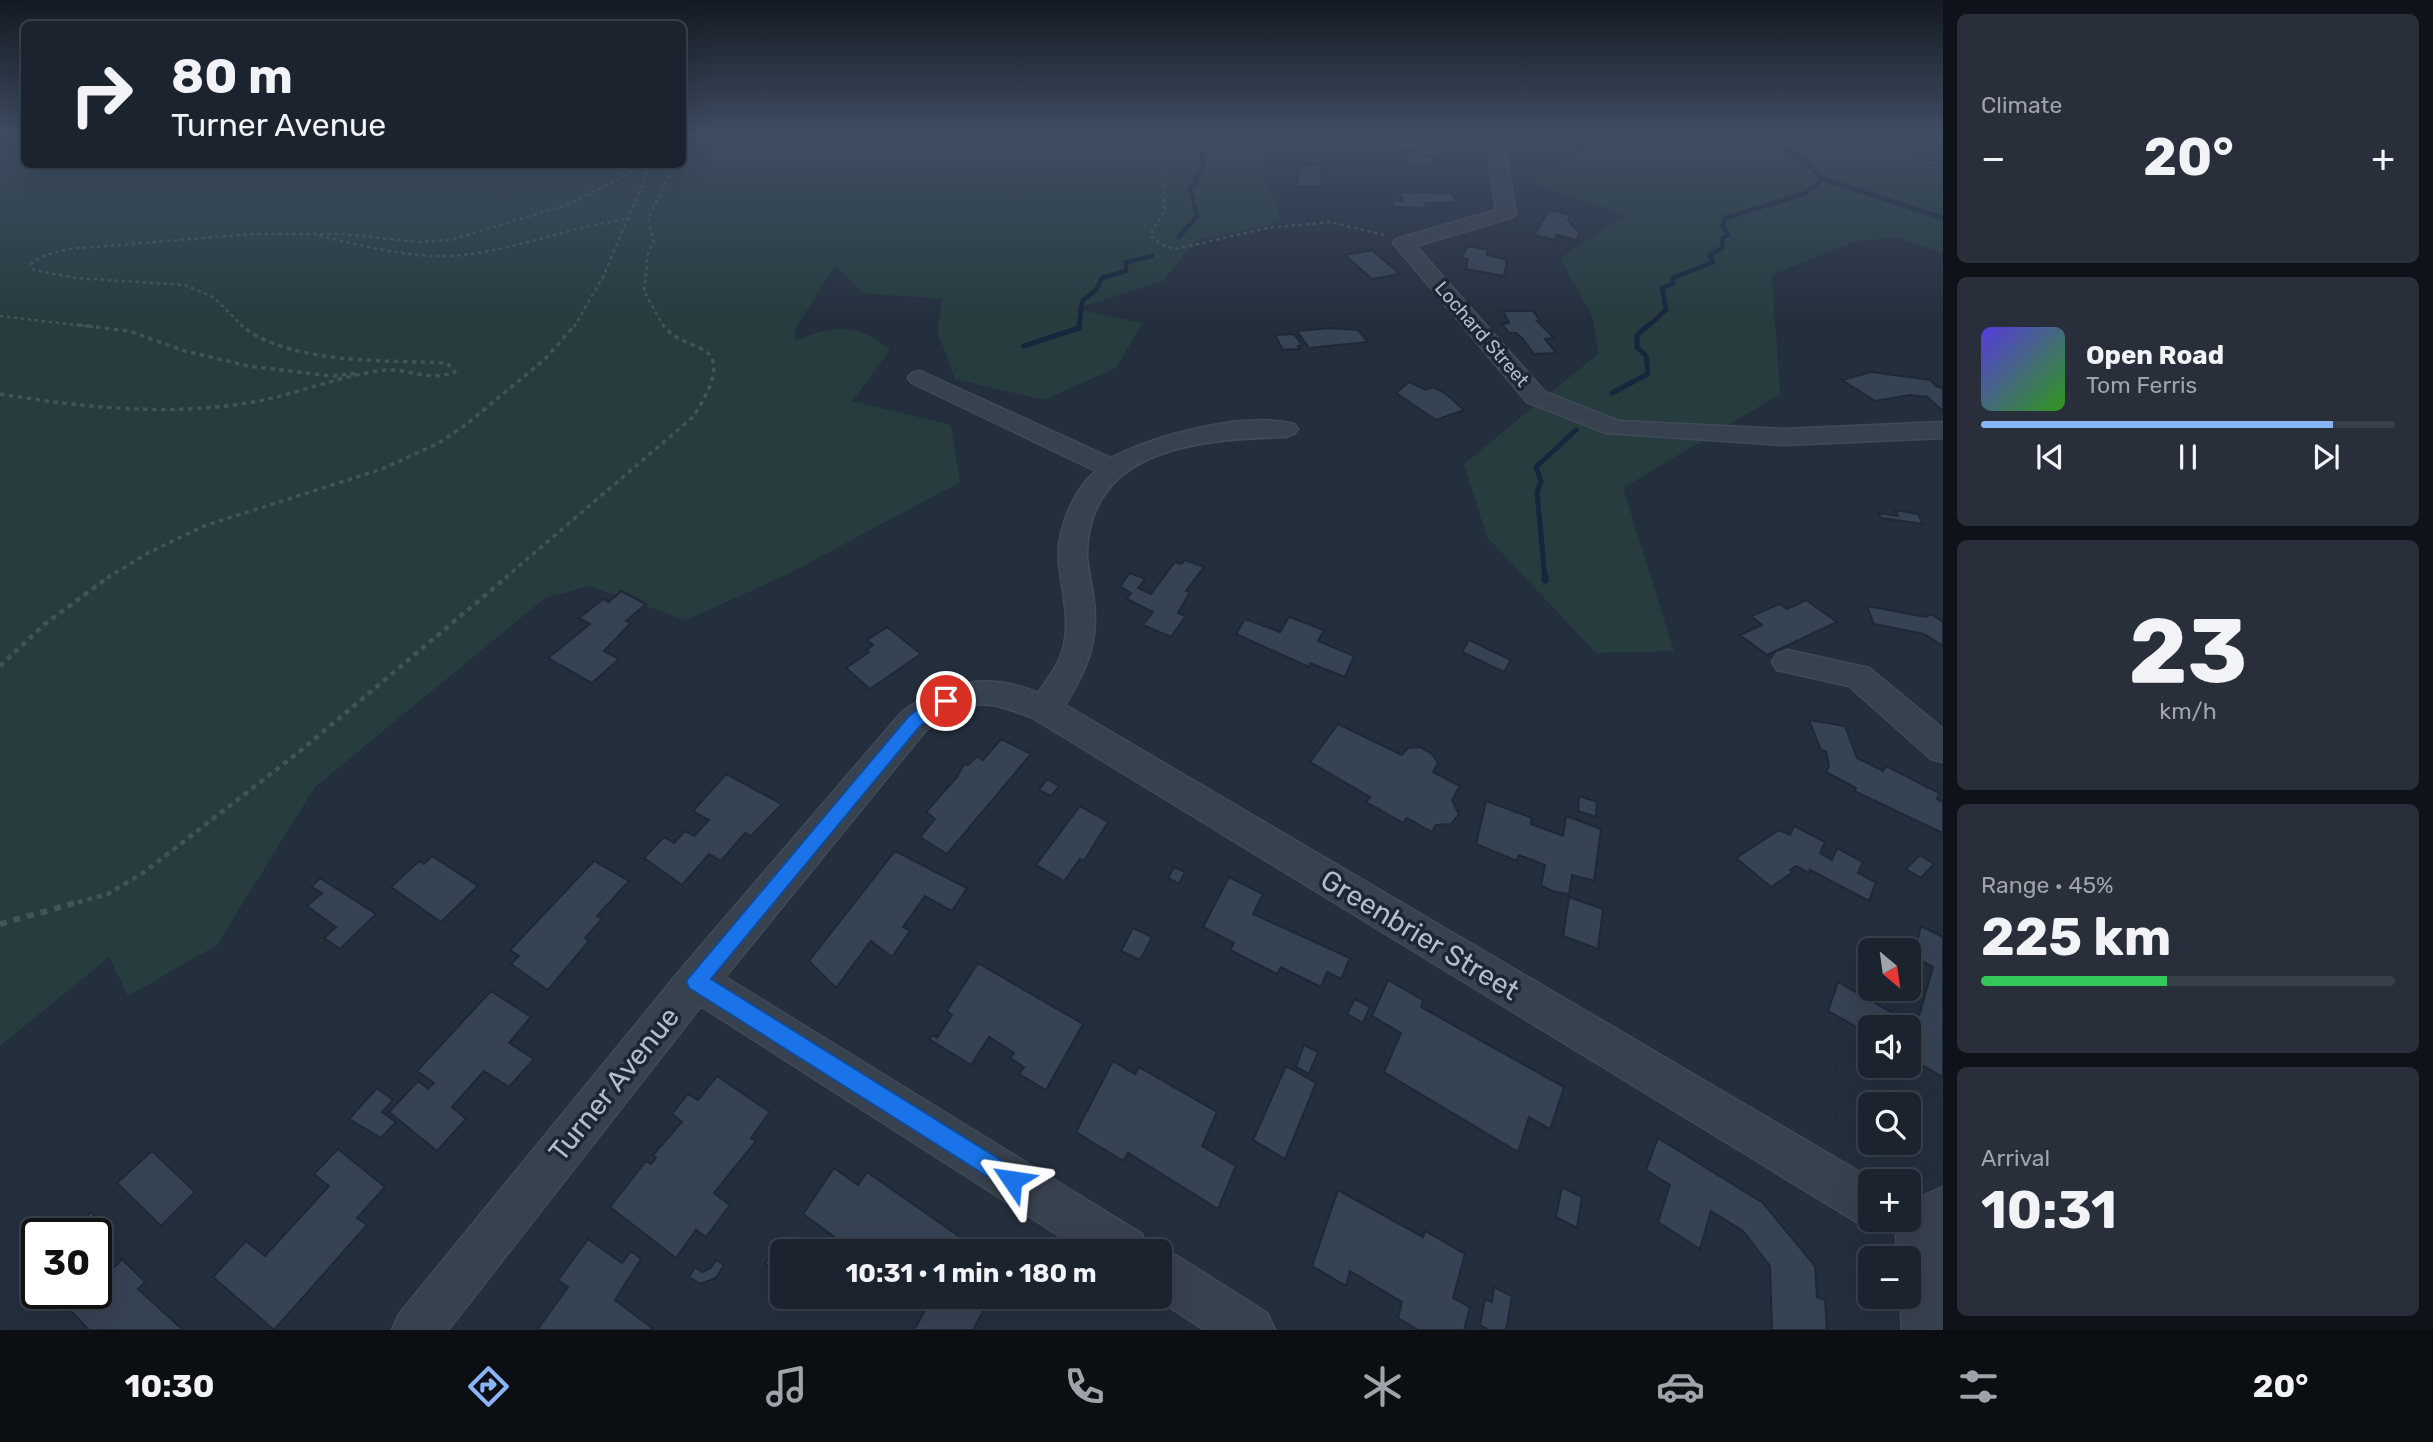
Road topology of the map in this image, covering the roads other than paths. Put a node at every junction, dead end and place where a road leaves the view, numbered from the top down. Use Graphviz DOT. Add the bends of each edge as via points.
graph roads {
  1 [pos="1503,195"];
  2 [pos="920,378"];
  3 [pos="1285,429"];
  4 [pos="1943,430"];
  5 [pos="1114,469"];
  6 [pos="1788,662"];
  7 [pos="961,695"];
  8 [pos="1045,709"];
  9 [pos="1936,744"];
  10 [pos="696,981"];
  11 [pos="1858,1197"];
  12 [pos="1920,1232"];
  13 [pos="1106,1239"];
  14 [pos="1172,1281"];
  15 [pos="417,1330"];
  16 [pos="1250,1330"];
  17 [pos="1927,1330"];
  1 -- 4 [label="street, Lochard Street" via="1506,213 1403,243 1536,397 1615,428 1786,437"];
  2 -- 5 [label="street"];
  3 -- 5 [label="street" via="1202,434 1159,444"];
  5 -- 8 [label="street" via="1092,488 1078,516 1073,551 1083,638 1074,665"];
  6 -- 9 [label="street" via="1858,676"];
  7 -- 8 [label="street, Greenbrier Street" via="998,692"];
  7 -- 10 [label="street, Turner Avenue" via="931,707 914,722"];
  8 -- 11 [label="street, Greenbrier Street"];
  10 -- 13 [label="street"];
  10 -- 15 [label="street, Turner Avenue"];
  12 -- 17 [label="street"];
  14 -- 16 [label="street"];
}
